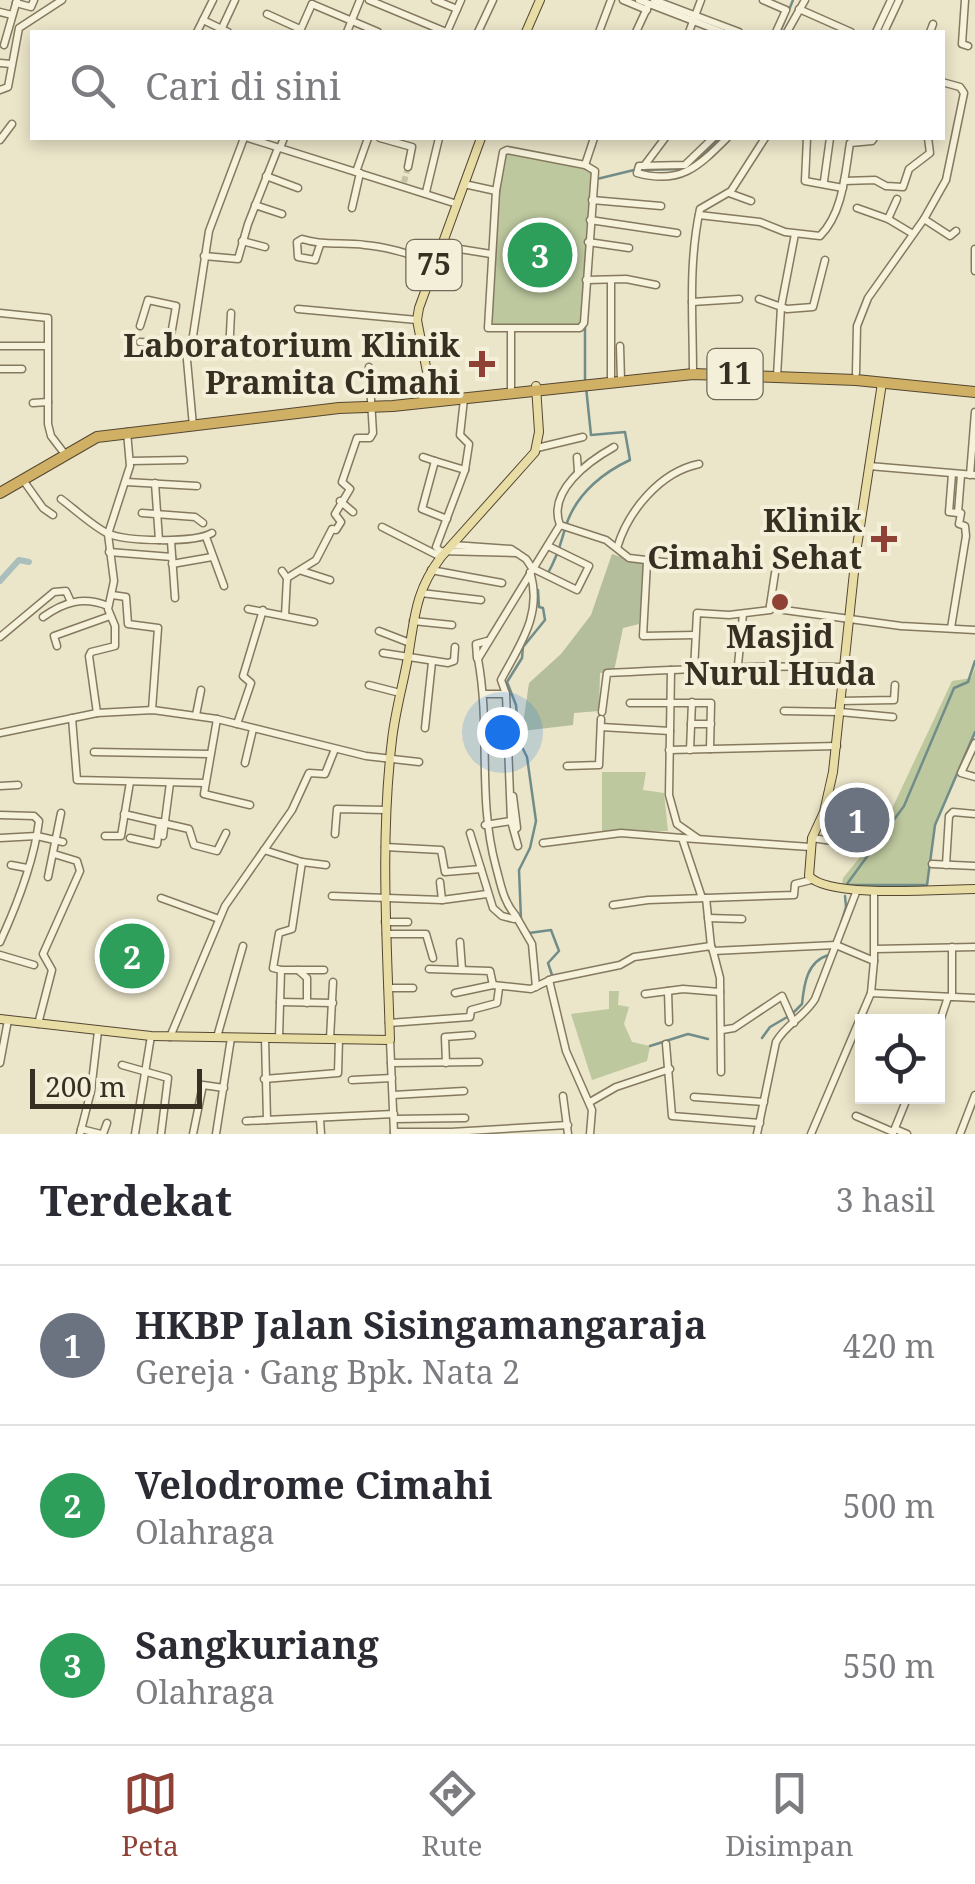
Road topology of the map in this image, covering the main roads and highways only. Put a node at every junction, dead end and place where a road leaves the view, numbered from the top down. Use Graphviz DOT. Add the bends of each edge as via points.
graph roads {
  1 [pos="540,0"];
  2 [pos="527,30"];
  3 [pos="481,140"];
  4 [pos="882,383"];
  5 [pos="539,389"];
  6 [pos="975,392"];
  7 [pos="428,401"];
  8 [pos="0,493"];
  9 [pos="975,889"];
  10 [pos="4,1019"];
  1 -- 2 [label="main road"];
  3 -- 7 [label="main road, 75" via="417,320"];
  4 -- 5 [label="highway, 11" via="693,374"];
  4 -- 6 [label="highway, 11"];
  4 -- 9 [label="main road" via="828,801 808,868 811,880 857,890"];
  5 -- 7 [label="highway, 11"];
  5 -- 7 [label="highway, 11"];
  5 -- 10 [label="main road" via="537,448 431,570 413,621 386,810 390,1040 151,1036"];
  7 -- 8 [label="highway, 11" via="98,437"];
}
